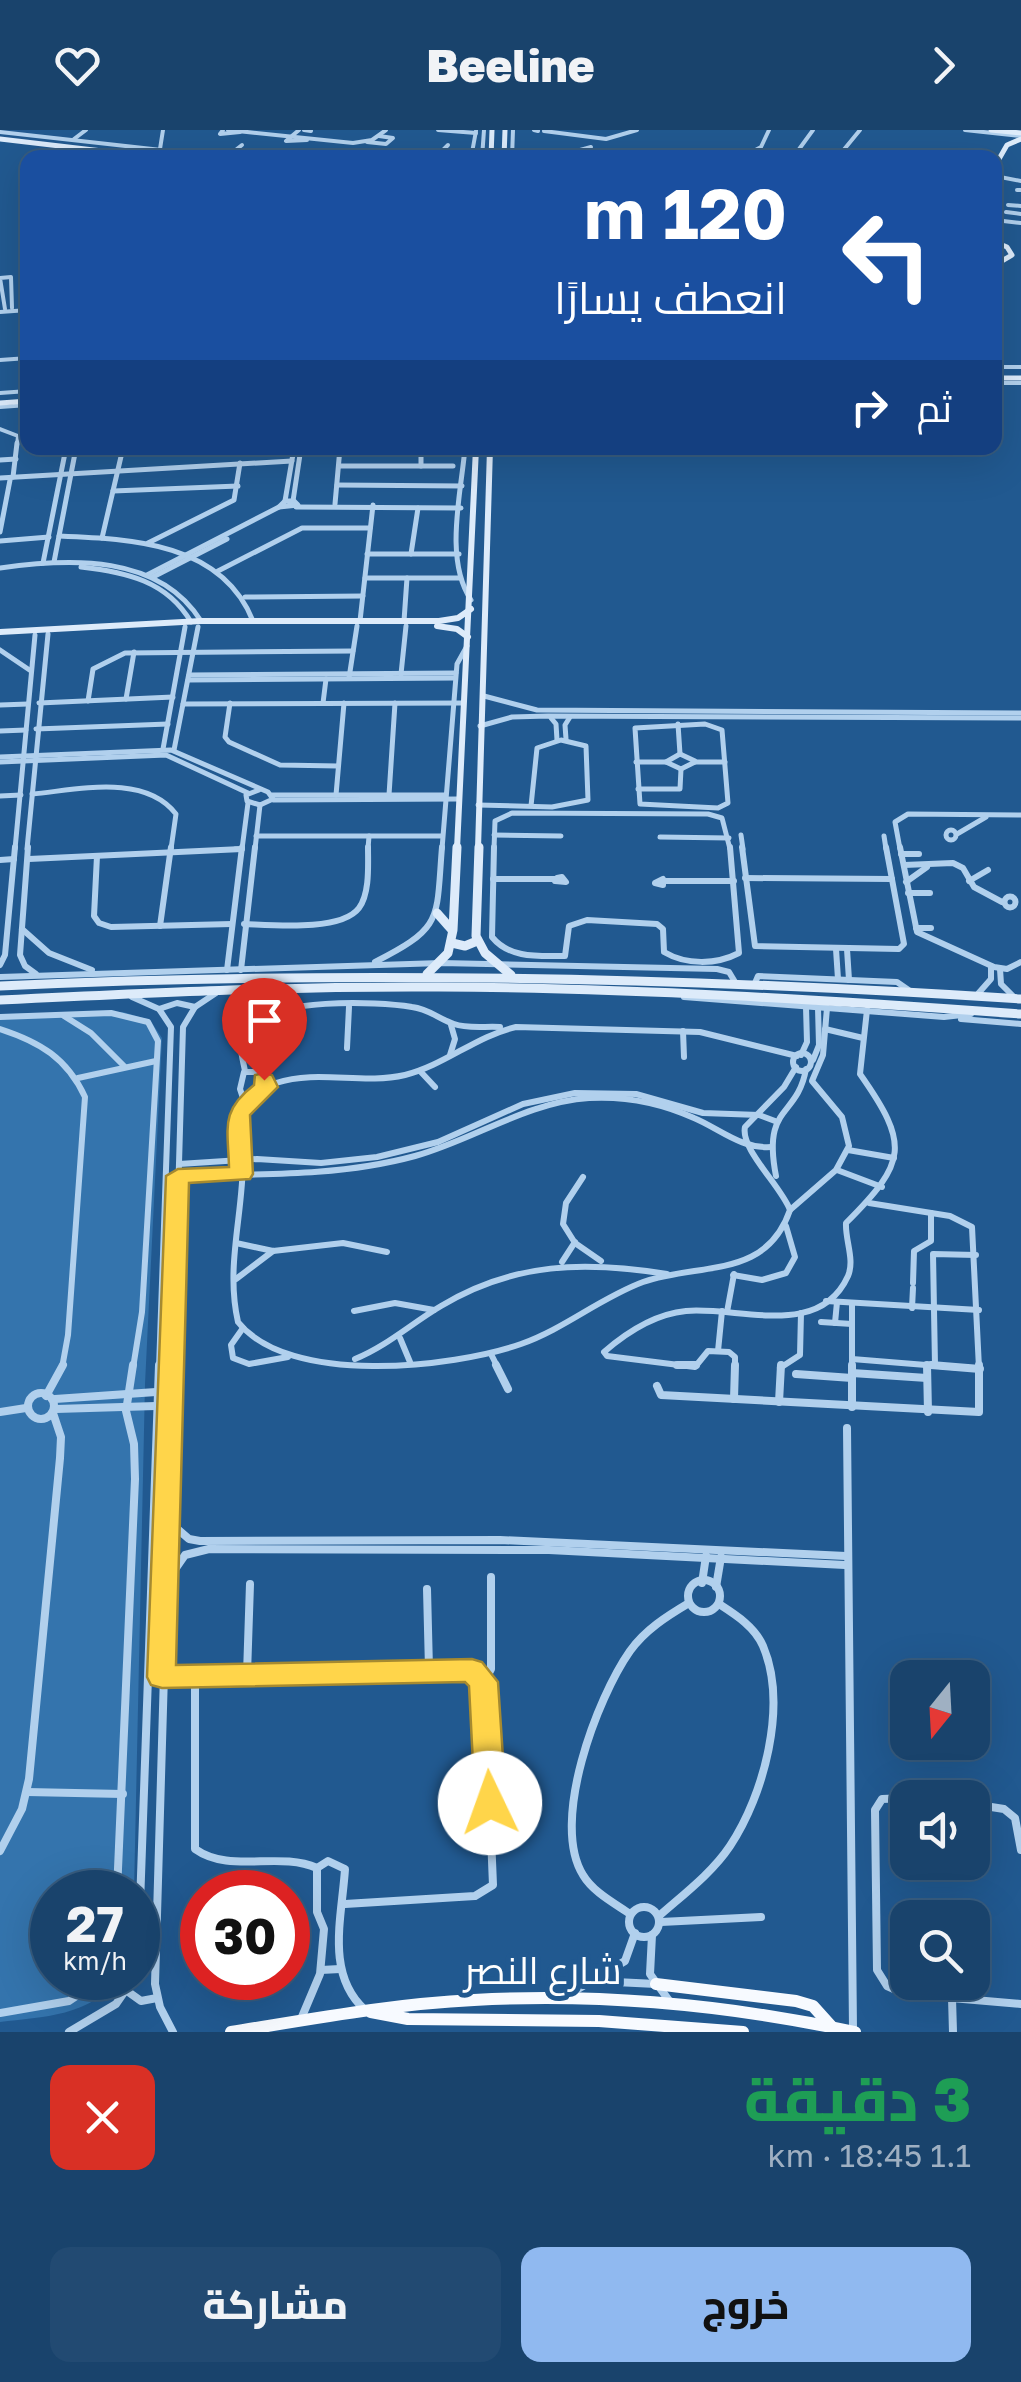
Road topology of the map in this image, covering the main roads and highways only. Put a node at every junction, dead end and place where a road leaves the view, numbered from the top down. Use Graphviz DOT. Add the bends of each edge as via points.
graph roads {
  1 [pos="656,1984"];
  2 [pos="366,2011"];
  3 [pos="832,2026"];
  4 [pos="231,2032"];
  5 [pos="743,2032"];
  6 [pos="854,2032"];
  1 -- 3 [label="main road" via="796,2001 813,2006"];
  2 -- 3 [label="main road, شارع النصر" via="561,2000 672,2004"];
  2 -- 4 [label="main road, شارع النصر"];
  2 -- 5 [label="main road" via="408,2020 599,2021"];
  3 -- 6 [label="main road, شارع النصر"];
}
